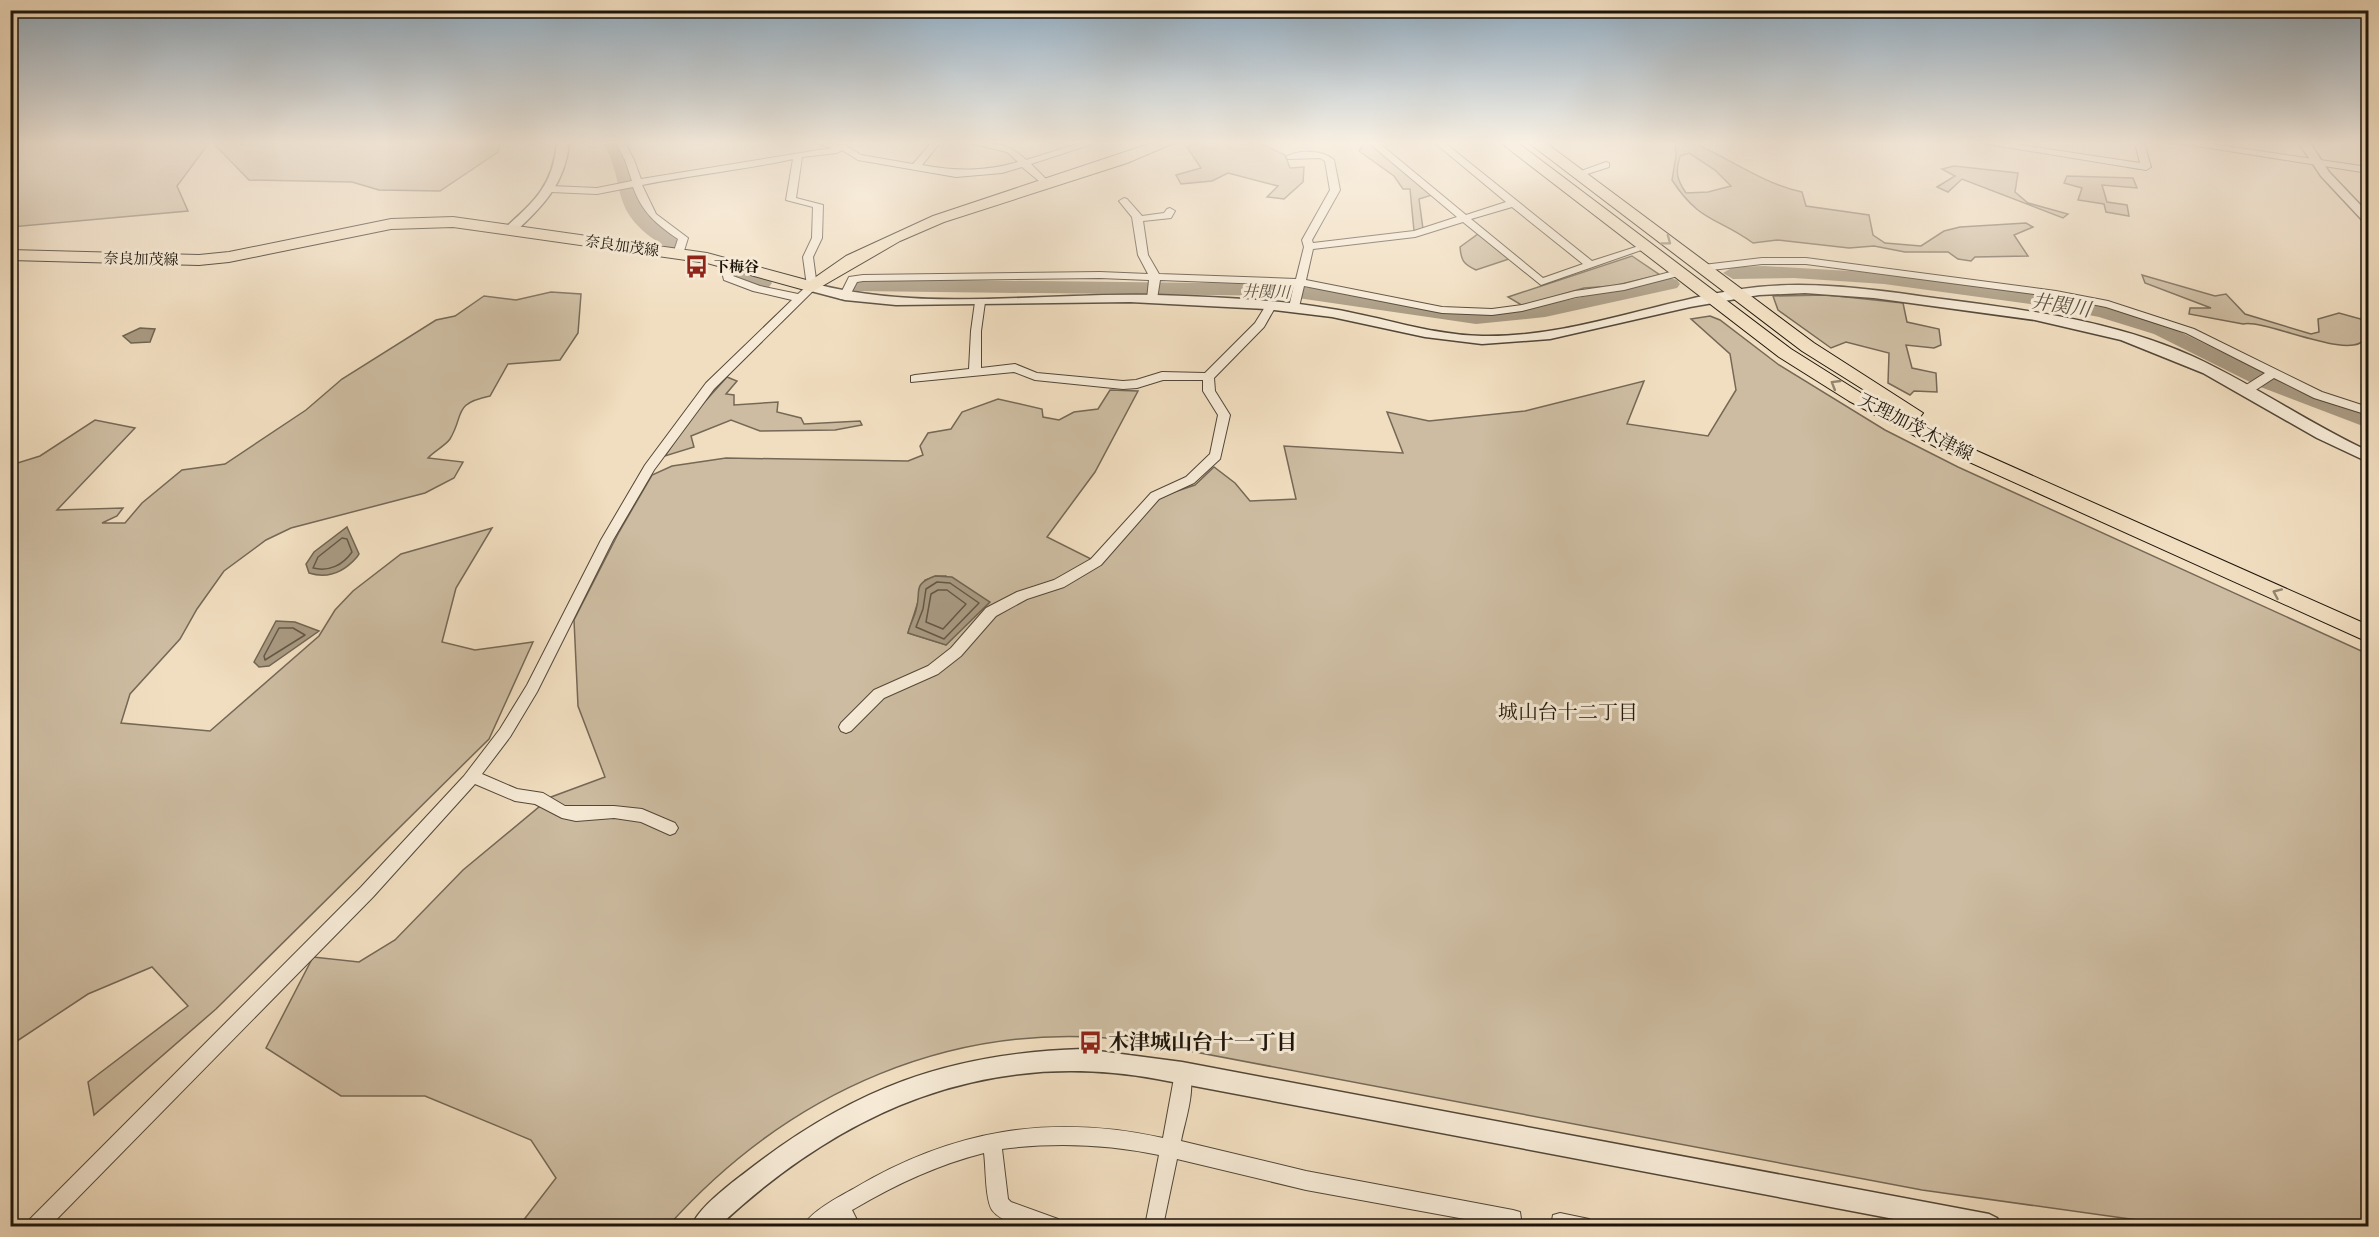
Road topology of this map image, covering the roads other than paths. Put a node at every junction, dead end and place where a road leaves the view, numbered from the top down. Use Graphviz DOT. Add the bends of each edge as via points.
graph roads {
  1 [pos="539,201"];
  2 [pos="645,201"];
  3 [pos="795,201"];
  4 [pos="993,201"];
  5 [pos="1124,201"];
  6 [pos="1328,201"];
  7 [pos="1445,201"];
  8 [pos="1510,201"];
  9 [pos="1583,201"];
  10 [pos="1614,201"];
  11 [pos="2351,201"];
  12 [pos="1513,203"];
  13 [pos="1170,211"];
  14 [pos="1466,218"];
  15 [pos="1138,219"];
  16 [pos="2368,219"];
  17 [pos="510,230"];
  18 [pos="1309,247"];
  19 [pos="1645,247"];
  20 [pos="678,254"];
  21 [pos="10,255"];
  22 [pos="1590,265"];
  23 [pos="1703,268"];
  24 [pos="1678,273"];
  25 [pos="1155,276"];
  26 [pos="1300,282"];
  27 [pos="806,292"];
  28 [pos="1738,294"];
  29 [pos="1153,295"];
  30 [pos="844,297"];
  31 [pos="1712,298"];
  32 [pos="980,302"];
  33 [pos="1272,304"];
  34 [pos="1295,304"];
  35 [pos="975,371"];
  36 [pos="2274,373"];
  37 [pos="1208,377"];
  38 [pos="915,380"];
  39 [pos="2251,387"];
  40 [pos="2368,411"];
  41 [pos="2368,457"];
  42 [pos="2368,619"];
  43 [pos="2368,634"];
  44 [pos="846,727"];
  45 [pos="472,776"];
  46 [pos="670,828"];
  47 [pos="1182,1073"];
  48 [pos="992,1142"];
  49 [pos="1170,1149"];
  50 [pos="839,1207"];
  51 [pos="1937,1222"];
  52 [pos="37,1227"];
  53 [pos="703,1227"];
  54 [pos="813,1227"];
  55 [pos="851,1227"];
  56 [pos="1051,1227"];
  57 [pos="1154,1227"];
  58 [pos="1513,1227"];
  59 [pos="1560,1227"];
  60 [pos="1582,1227"];
  61 [pos="1989,1227"];
  1 -- 17 [label="street"];
  2 -- 20 [label="street" via="651,214 682,238"];
  3 -- 27 [label="street" via="818,205 817,238 808,257"];
  4 -- 27 [label="main road" via="886,241 852,258"];
  5 -- 15 [label="street"];
  6 -- 18 [label="street" via="1307,240"];
  7 -- 14 [label="street"];
  8 -- 12 [label="street"];
  9 -- 19 [label="main road, 天理加茂木津線"];
  10 -- 23 [label="main road, 天理加茂木津線, one-way"];
  11 -- 16 [label="street"];
  12 -- 14 [label="street"];
  12 -- 22 [label="street"];
  13 -- 15 [label="street" via="1168,216"];
  14 -- 18 [label="street" via="1415,234"];
  14 -- 22 [label="street" via="1540,282"];
  15 -- 25 [label="street" via="1143,255"];
  17 -- 20 [label="main road, 奈良加茂線"];
  17 -- 21 [label="main road, 奈良加茂線" via="453,222 391,224 229,257 167,261"];
  18 -- 26 [label="street"];
  19 -- 22 [label="street"];
  19 -- 24 [label="main road, 天理加茂木津線"];
  20 -- 27 [label="main road, 奈良加茂線" via="734,264"];
  23 -- 28 [label="main road, 天理加茂木津線"];
  23 -- 36 [label="street" via="1754,261 1806,261 2074,296 2159,319 2224,346"];
  24 -- 26 [label="street" via="1492,312 1442,310"];
  24 -- 31 [label="main road, 天理加茂木津線"];
  25 -- 26 [label="street"];
  25 -- 29 [label="street"];
  25 -- 30 [label="street" via="863,278 854,279"];
  26 -- 34 [label="street"];
  27 -- 30 [label="street"];
  27 -- 45 [label="street" via="710,386 650,468 607,540 532,688 505,733"];
  28 -- 31 [label="street"];
  28 -- 39 [label="street" via="1846,291 2073,322 2166,351"];
  28 -- 42 [label="main road, 天理加茂木津線" via="1844,372 1954,434"];
  29 -- 32 [label="street"];
  29 -- 33 [label="street"];
  30 -- 32 [label="street"];
  31 -- 34 [label="street" via="1544,335 1501,340 1453,337"];
  43 -- 31 [label="main road, 天理加茂木津線, one-way" via="1912,428 1808,368"];
  32 -- 35 [label="street"];
  33 -- 34 [label="street"];
  33 -- 37 [label="street" via="1248,338"];
  35 -- 37 [label="street" via="1015,368 1035,376 1123,385 1162,376"];
  35 -- 38 [label="street"];
  36 -- 39 [label="street"];
  36 -- 40 [label="street"];
  37 -- 44 [label="street" via="1209,391 1224,414 1220,447 1210,462 1190,480 1155,495 1096,562 1059,584 1022,595 992,612 956,652 933,670 879,694"];
  39 -- 41 [label="street"];
  45 -- 46 [label="street" via="515,795 538,798 562,812 642,816"];
  45 -- 52 [label="street" via="366,892"];
  47 -- 49 [label="street"];
  47 -- 51 [label="street"];
  47 -- 53 [label="street" via="1083,1059 1035,1060 986,1066 914,1086 854,1112 810,1138 746,1185"];
  48 -- 49 [label="street" via="1034,1135 1073,1135"];
  48 -- 50 [label="street" via="936,1155 883,1180"];
  48 -- 56 [label="street" via="999,1203"];
  49 -- 57 [label="street"];
  49 -- 58 [label="street" via="1513,1219"];
  50 -- 54 [label="street"];
  50 -- 55 [label="street"];
  51 -- 61 [label="street"];
  59 -- 60 [label="street" via="1560,1222"];
}
